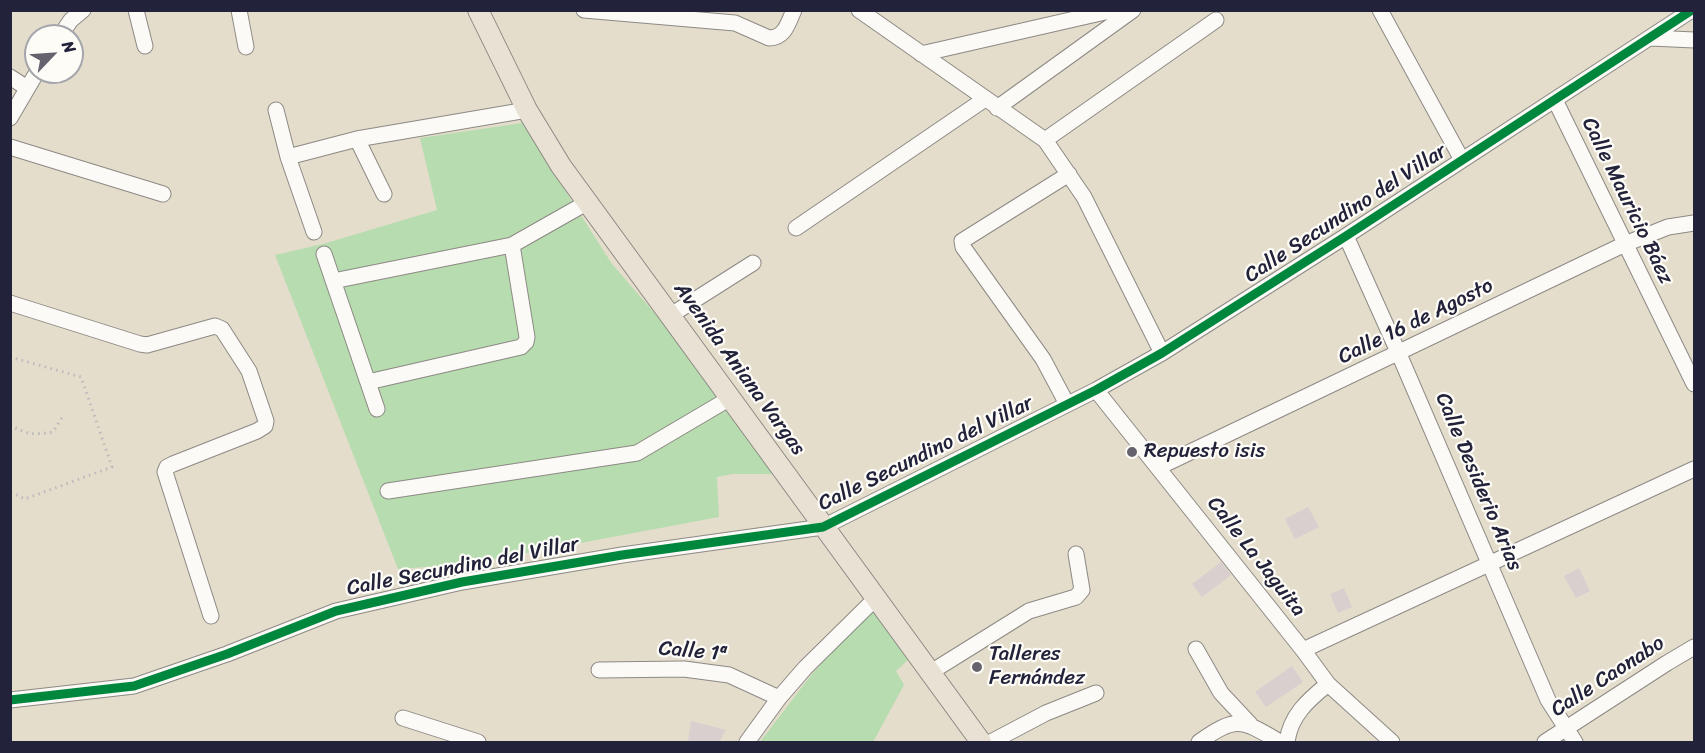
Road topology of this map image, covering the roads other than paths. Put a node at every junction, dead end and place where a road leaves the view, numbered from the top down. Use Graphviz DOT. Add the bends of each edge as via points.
graph roads {
  1 [pos="83,10"];
  2 [pos="136,10"];
  3 [pos="239,10"];
  4 [pos="478,10"];
  5 [pos="584,10"];
  6 [pos="794,10"];
  7 [pos="859,10"];
  8 [pos="1114,10"];
  9 [pos="1133,10"];
  10 [pos="1380,10"];
  11 [pos="1692,10"];
  12 [pos="1216,20"];
  13 [pos="68,24"];
  14 [pos="1651,38"];
  15 [pos="1695,40"];
  16 [pos="145,46"];
  17 [pos="246,47"];
  18 [pos="921,54"];
  19 [pos="10,77"];
  20 [pos="30,84"];
  21 [pos="27,88"];
  22 [pos="984,99"];
  23 [pos="1555,100"];
  24 [pos="997,108"];
  25 [pos="276,110"];
  26 [pos="527,110"];
  27 [pos="10,118"];
  28 [pos="357,139"];
  29 [pos="1045,140"];
  30 [pos="10,147"];
  31 [pos="288,157"];
  32 [pos="1462,160"];
  33 [pos="1069,174"];
  34 [pos="163,194"];
  35 [pos="384,194"];
  36 [pos="588,202"];
  37 [pos="1695,223"];
  38 [pos="796,228"];
  39 [pos="314,232"];
  40 [pos="1346,236"];
  41 [pos="1625,244"];
  42 [pos="512,245"];
  43 [pos="324,254"];
  44 [pos="753,263"];
  45 [pos="333,281"];
  46 [pos="10,303"];
  47 [pos="671,315"];
  48 [pos="1162,353"];
  49 [pos="1399,354"];
  50 [pos="368,382"];
  51 [pos="1695,384"];
  52 [pos="1096,390"];
  53 [pos="732,397"];
  54 [pos="1067,405"];
  55 [pos="377,409"];
  56 [pos="1159,468"];
  57 [pos="1695,469"];
  58 [pos="388,491"];
  59 [pos="824,527"];
  60 [pos="1076,554"];
  61 [pos="1490,562"];
  62 [pos="877,597"];
  63 [pos="211,616"];
  64 [pos="1695,647"];
  65 [pos="1196,649"];
  66 [pos="1303,650"];
  67 [pos="598,670"];
  68 [pos="931,672"];
  69 [pos="1328,684"];
  70 [pos="1096,693"];
  71 [pos="779,698"];
  72 [pos="10,700"];
  73 [pos="404,718"];
  74 [pos="1250,724"];
  75 [pos="1566,729"];
  76 [pos="478,742"];
  77 [pos="747,742"];
  78 [pos="981,742"];
  79 [pos="991,742"];
  80 [pos="1199,742"];
  81 [pos="1280,742"];
  82 [pos="1287,742"];
  83 [pos="1392,742"];
  84 [pos="1545,742"];
  85 [pos="1575,742"];
  1 -- 13 [label="street"];
  2 -- 16 [label="street"];
  3 -- 17 [label="street"];
  4 -- 26 [label="main road, Avenida Aniana Vargas"];
  5 -- 6 [label="street" via="735,23 769,38 782,35"];
  7 -- 18 [label="street"];
  8 -- 18 [label="street"];
  9 -- 24 [label="street"];
  10 -- 32 [label="street"];
  11 -- 14 [label="street, Calle Secundino del Villar"];
  12 -- 29 [label="street"];
  14 -- 15 [label="street"];
  14 -- 23 [label="street, Calle Secundino del Villar"];
  18 -- 22 [label="street"];
  19 -- 21 [label="street"];
  20 -- 21 [label="street"];
  21 -- 27 [label="street"];
  22 -- 24 [label="street"];
  22 -- 38 [label="street"];
  23 -- 32 [label="street, Calle Secundino del Villar"];
  23 -- 41 [label="street, Calle Mauricio Báez"];
  24 -- 29 [label="street"];
  25 -- 31 [label="street"];
  26 -- 28 [label="street"];
  26 -- 36 [label="main road, Avenida Aniana Vargas"];
  28 -- 31 [label="street"];
  28 -- 35 [label="street"];
  29 -- 33 [label="street"];
  30 -- 34 [label="street"];
  31 -- 39 [label="street"];
  32 -- 40 [label="street, Calle Secundino del Villar"];
  33 -- 48 [label="street"];
  33 -- 54 [label="street" via="962,242 1043,359"];
  36 -- 42 [label="street"];
  36 -- 47 [label="main road, Avenida Aniana Vargas"];
  37 -- 41 [label="street, Calle 16 de Agosto" via="1668,227"];
  40 -- 48 [label="street, Calle Secundino del Villar"];
  40 -- 49 [label="street, Calle Desiderio Arias"];
  41 -- 49 [label="street, Calle 16 de Agosto"];
  41 -- 51 [label="street, Calle Mauricio Báez"];
  42 -- 45 [label="street"];
  42 -- 50 [label="street" via="527,337 521,347"];
  43 -- 45 [label="street"];
  44 -- 47 [label="street"];
  45 -- 50 [label="street"];
  46 -- 63 [label="street" via="147,345 215,326 222,329 233,346 249,371 265,426 173,464 165,472"];
  47 -- 53 [label="main road, Avenida Aniana Vargas"];
  48 -- 52 [label="street, Calle Secundino del Villar"];
  49 -- 56 [label="street, Calle 16 de Agosto"];
  49 -- 61 [label="street, Calle Desiderio Arias"];
  50 -- 55 [label="street"];
  52 -- 54 [label="street, Calle Secundino del Villar"];
  52 -- 56 [label="street, Calle La Jaguita"];
  53 -- 58 [label="street" via="637,453"];
  53 -- 59 [label="main road, Avenida Aniana Vargas"];
  54 -- 59 [label="street, Calle Secundino del Villar"];
  56 -- 66 [label="street, Calle La Jaguita"];
  57 -- 61 [label="street"];
  59 -- 62 [label="main road, Avenida Aniana Vargas"];
  59 -- 72 [label="street, Calle Secundino del Villar" via="462,582 336,611 134,686"];
  60 -- 68 [label="street" via="1082,590 1076,597 1029,611"];
  61 -- 66 [label="street"];
  61 -- 75 [label="street, Calle Desiderio Arias" via="1548,699"];
  62 -- 68 [label="main road, Avenida Aniana Vargas"];
  62 -- 71 [label="street"];
  64 -- 75 [label="street, Calle Caonabo"];
  65 -- 74 [label="street" via="1221,693"];
  66 -- 69 [label="street, Calle La Jaguita"];
  67 -- 71 [label="street, Calle 1ª" via="684,669 729,675"];
  68 -- 78 [label="main road, Avenida Aniana Vargas"];
  69 -- 82 [label="street" via="1299,711"];
  69 -- 83 [label="street, Calle La Jaguita"];
  70 -- 79 [label="street" via="1046,713"];
  71 -- 77 [label="street"];
  73 -- 76 [label="street"];
  74 -- 80 [label="street" via="1224,726"];
  74 -- 81 [label="street"];
  75 -- 84 [label="street, Calle Caonabo"];
  75 -- 85 [label="street, Calle Desiderio Arias"];
}
